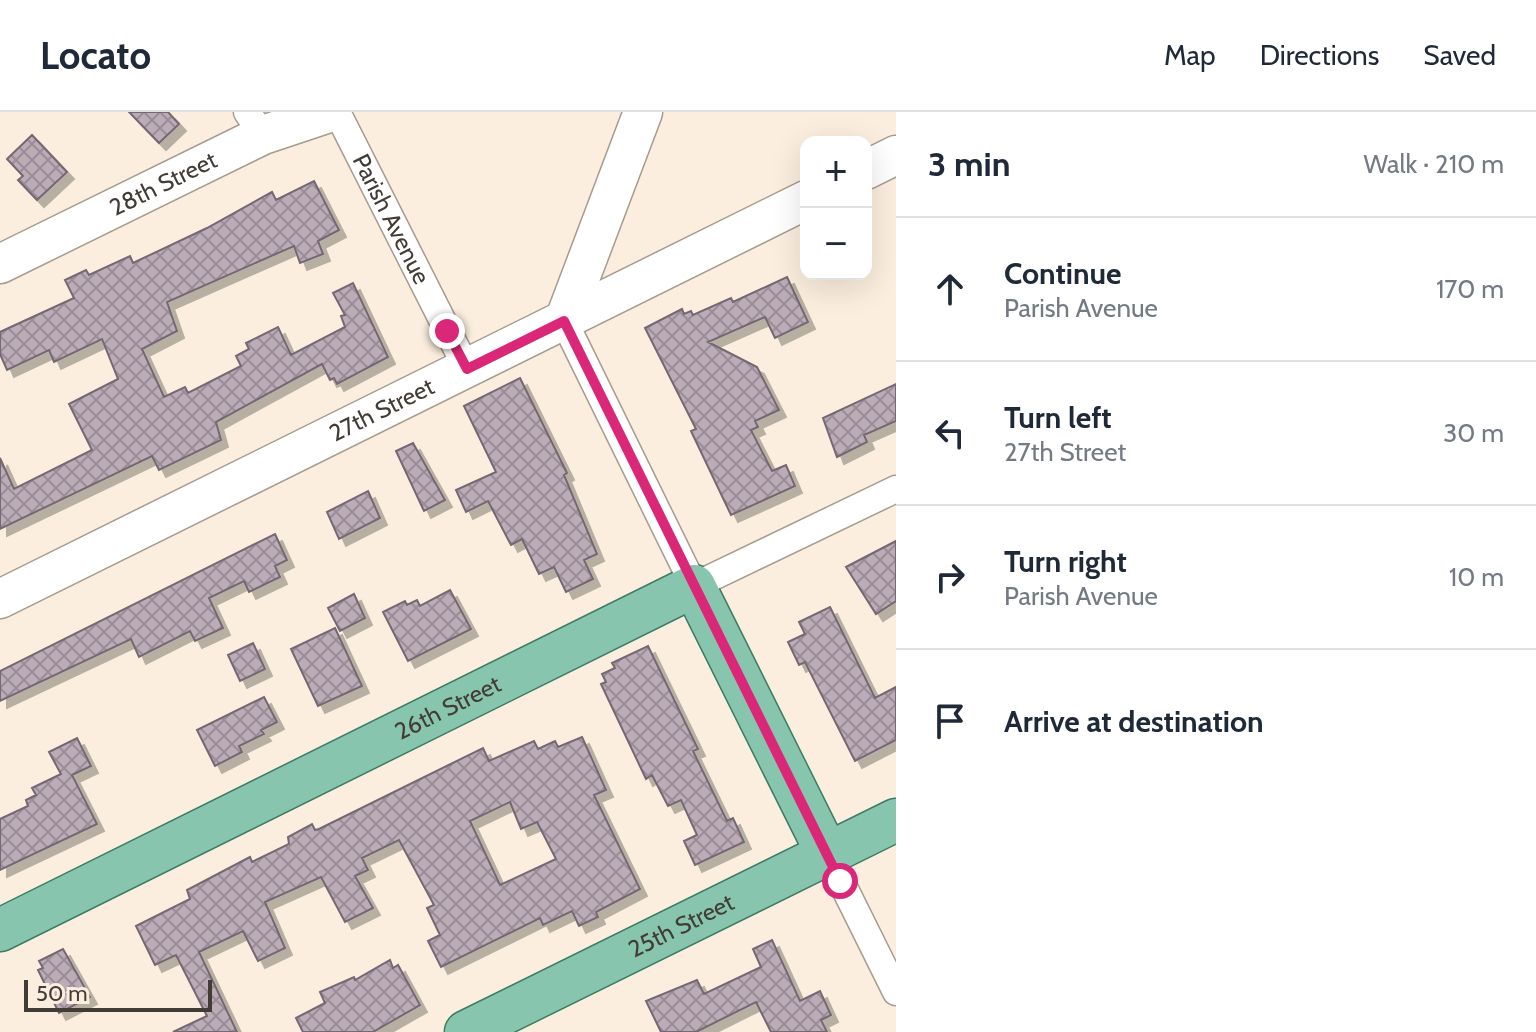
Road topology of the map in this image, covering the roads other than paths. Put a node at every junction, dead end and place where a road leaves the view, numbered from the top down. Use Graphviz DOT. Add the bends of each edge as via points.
graph roads {
  1 [pos="334,112"];
  2 [pos="643,112"];
  3 [pos="255,124"];
  4 [pos="896,155"];
  5 [pos="872,167"];
  6 [pos="800,203"];
  7 [pos="0,264"];
  8 [pos="564,321"];
  9 [pos="467,369"];
  10 [pos="896,489"];
  11 [pos="694,586"];
  12 [pos="0,599"];
  13 [pos="896,820"];
  14 [pos="827,853"];
  15 [pos="0,930"];
  16 [pos="896,992"];
  17 [pos="466,1032"];
  1 -- 3 [label="main road, 28th Street"];
  1 -- 9 [label="street, Parish Avenue"];
  2 -- 8 [label="main road"];
  3 -- 7 [label="main road, 28th Street"];
  4 -- 5 [label="main road"];
  6 -- 8 [label="main road, 27th Street"];
  8 -- 9 [label="main road, 27th Street"];
  8 -- 11 [label="street"];
  9 -- 12 [label="main road, 27th Street"];
  10 -- 11 [label="street, 26th Street"];
  11 -- 14 [label="main road"];
  11 -- 15 [label="main road, 26th Street"];
  13 -- 14 [label="main road, 25th Street"];
  14 -- 16 [label="street"];
  14 -- 17 [label="main road, 25th Street"];
}
